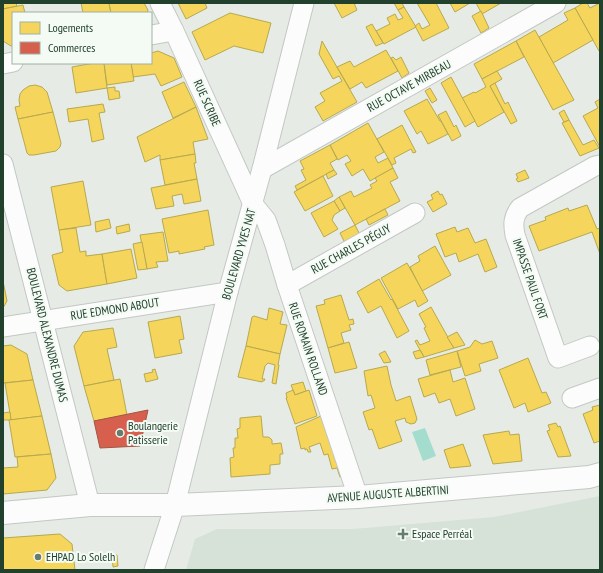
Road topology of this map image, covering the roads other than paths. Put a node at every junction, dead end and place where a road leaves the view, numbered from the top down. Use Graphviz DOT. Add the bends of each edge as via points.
graph roads {
  1 [pos="160,3"];
  2 [pos="304,3"];
  3 [pos="556,3"];
  4 [pos="174,31"];
  5 [pos="152,35"];
  6 [pos="3,164"];
  7 [pos="600,166"];
  8 [pos="262,169"];
  9 [pos="253,204"];
  10 [pos="415,213"];
  11 [pos="287,285"];
  12 [pos="228,292"];
  13 [pos="43,321"];
  14 [pos="3,327"];
  15 [pos="590,346"];
  16 [pos="600,388"];
  17 [pos="572,398"];
  18 [pos="600,474"];
  19 [pos="358,497"];
  20 [pos="90,505"];
  21 [pos="175,505"];
  22 [pos="3,513"];
  23 [pos="154,570"];
  1 -- 4 [label="street, RUE SCRIBE"];
  2 -- 8 [label="street, BOULEVARD YVES NAT"];
  3 -- 8 [label="street, RUE OCTAVE MIRBEAU"];
  4 -- 5 [label="street"];
  4 -- 9 [label="street, RUE SCRIBE"];
  6 -- 13 [label="street, BOULEVARD ALEXANDRE DUMAS"];
  7 -- 15 [label="street, IMPASSE PAUL FORT" via="595,166 520,208 513,228 558,358"];
  8 -- 9 [label="street, BOULEVARD YVES NAT"];
  9 -- 11 [label="street, RUE ROMAIN ROLLAND" via="266,220"];
  9 -- 12 [label="street, BOULEVARD YVES NAT"];
  10 -- 11 [label="street, RUE CHARLES PÉGUY"];
  11 -- 19 [label="street, RUE ROMAIN ROLLAND"];
  12 -- 13 [label="street, RUE EDMOND ABOUT"];
  12 -- 21 [label="street, BOULEVARD YVES NAT"];
  13 -- 14 [label="street, RUE EDMOND ABOUT"];
  13 -- 20 [label="street, BOULEVARD ALEXANDRE DUMAS"];
  16 -- 17 [label="street"];
  18 -- 19 [label="street, AVENUE AUGUSTE ALBERTINI"];
  19 -- 21 [label="street, AVENUE AUGUSTE ALBERTINI"];
  20 -- 21 [label="street, AVENUE AUGUSTE ALBERTINI"];
  20 -- 22 [label="street, AVENUE AUGUSTE ALBERTINI"];
  21 -- 23 [label="street, BOULEVARD YVES NAT"];
}
